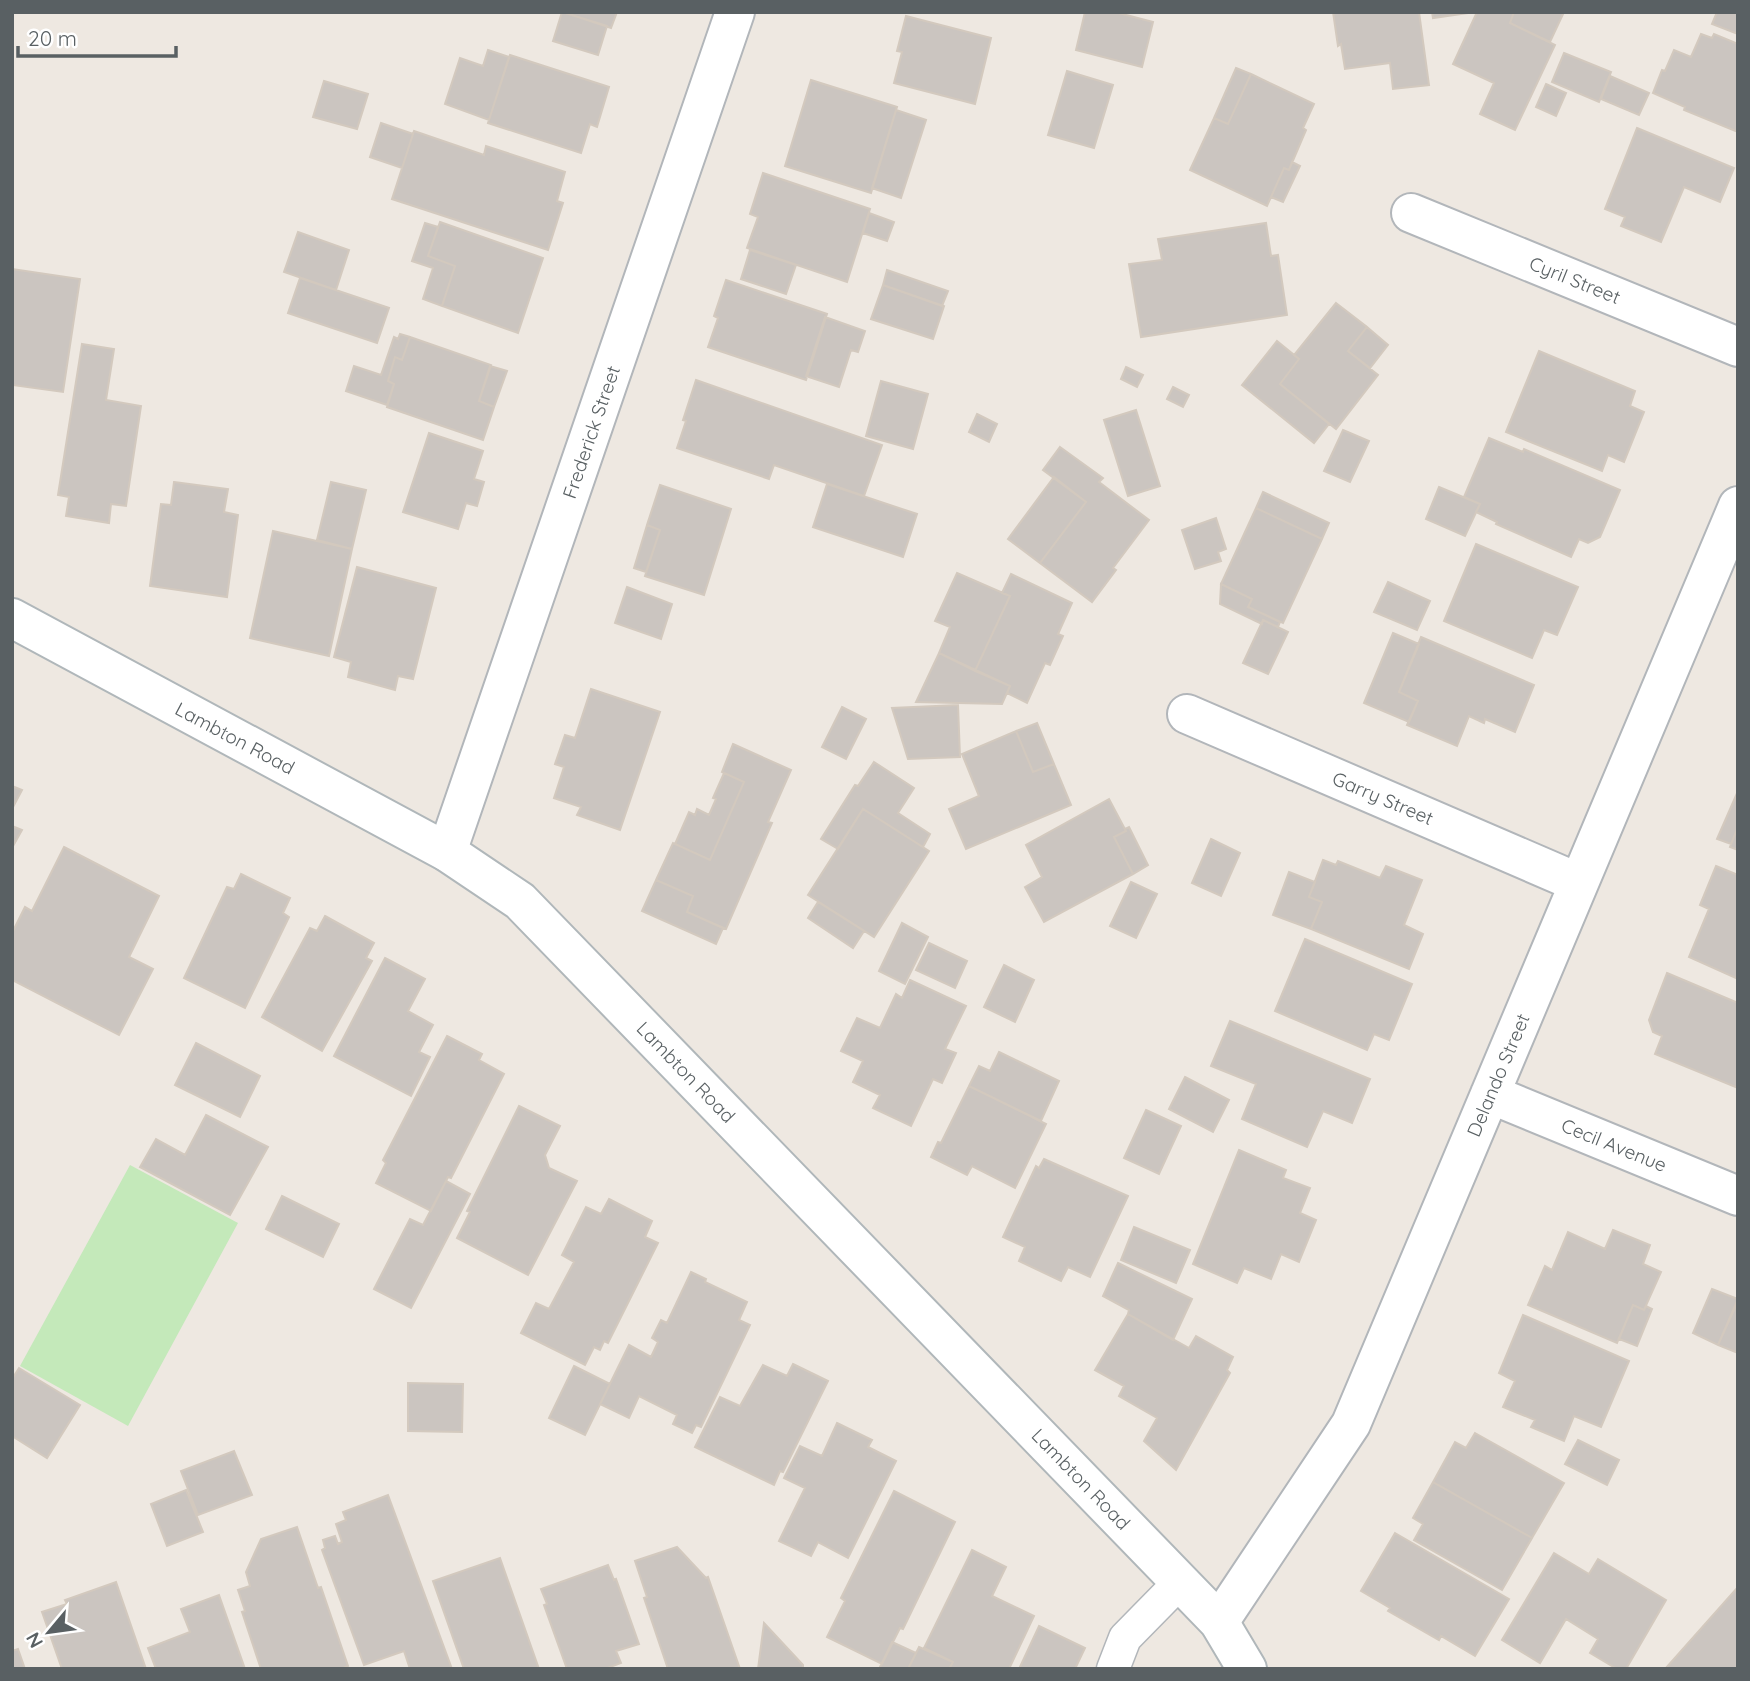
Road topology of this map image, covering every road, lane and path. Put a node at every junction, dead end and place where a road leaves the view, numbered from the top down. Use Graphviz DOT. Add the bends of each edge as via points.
graph roads {
  1 [pos="735,12"];
  2 [pos="1411,213"];
  3 [pos="1738,347"];
  4 [pos="1738,506"];
  5 [pos="12,618"];
  6 [pos="1186,714"];
  7 [pos="447,852"];
  8 [pos="1579,883"];
  9 [pos="1490,1094"];
  10 [pos="1738,1196"];
  11 [pos="1180,1582"];
  12 [pos="1219,1622"];
  13 [pos="1113,1669"];
  14 [pos="1247,1669"];
  1 -- 7 [label="street, Frederick Street"];
  2 -- 3 [label="street, Cyril Street"];
  4 -- 8 [label="street, Delando Street"];
  5 -- 7 [label="street, Lambton Road"];
  6 -- 8 [label="street, Garry Street"];
  7 -- 11 [label="street, Lambton Road" via="520,901"];
  8 -- 9 [label="street, Delando Street"];
  9 -- 10 [label="street, Cecil Avenue"];
  9 -- 12 [label="street, Delando Street" via="1351,1424"];
  11 -- 12 [label="street, Lambton Road"];
  11 -- 13 [label="lane" via="1125,1638"];
  12 -- 14 [label="street, Lambton Road"];
}
